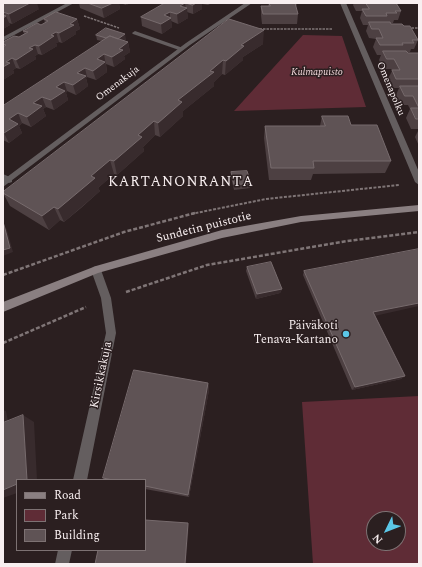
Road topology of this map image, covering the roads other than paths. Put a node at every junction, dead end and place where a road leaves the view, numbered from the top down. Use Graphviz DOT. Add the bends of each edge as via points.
graph roads {
  1 [pos="71,3"];
  2 [pos="249,3"];
  3 [pos="343,3"];
  4 [pos="135,33"];
  5 [pos="3,40"];
  6 [pos="181,49"];
  7 [pos="5,180"];
  8 [pos="419,182"];
  9 [pos="419,208"];
  10 [pos="96,270"];
  11 [pos="3,307"];
  12 [pos="80,479"];
  13 [pos="65,551"];
  14 [pos="62,564"];
  1 -- 5 [label="street"];
  2 -- 6 [label="street, Omenakuja"];
  3 -- 8 [label="street, Omenapolku"];
  4 -- 6 [label="street"];
  6 -- 7 [label="street, Omenakuja"];
  9 -- 10 [label="street, Sundetin puistotie" via="274,223 222,234"];
  10 -- 11 [label="street, Sundetin puistotie"];
  10 -- 12 [label="street, Kirsikkakuja" via="106,298 111,333"];
  13 -- 14 [label="street"];
}
